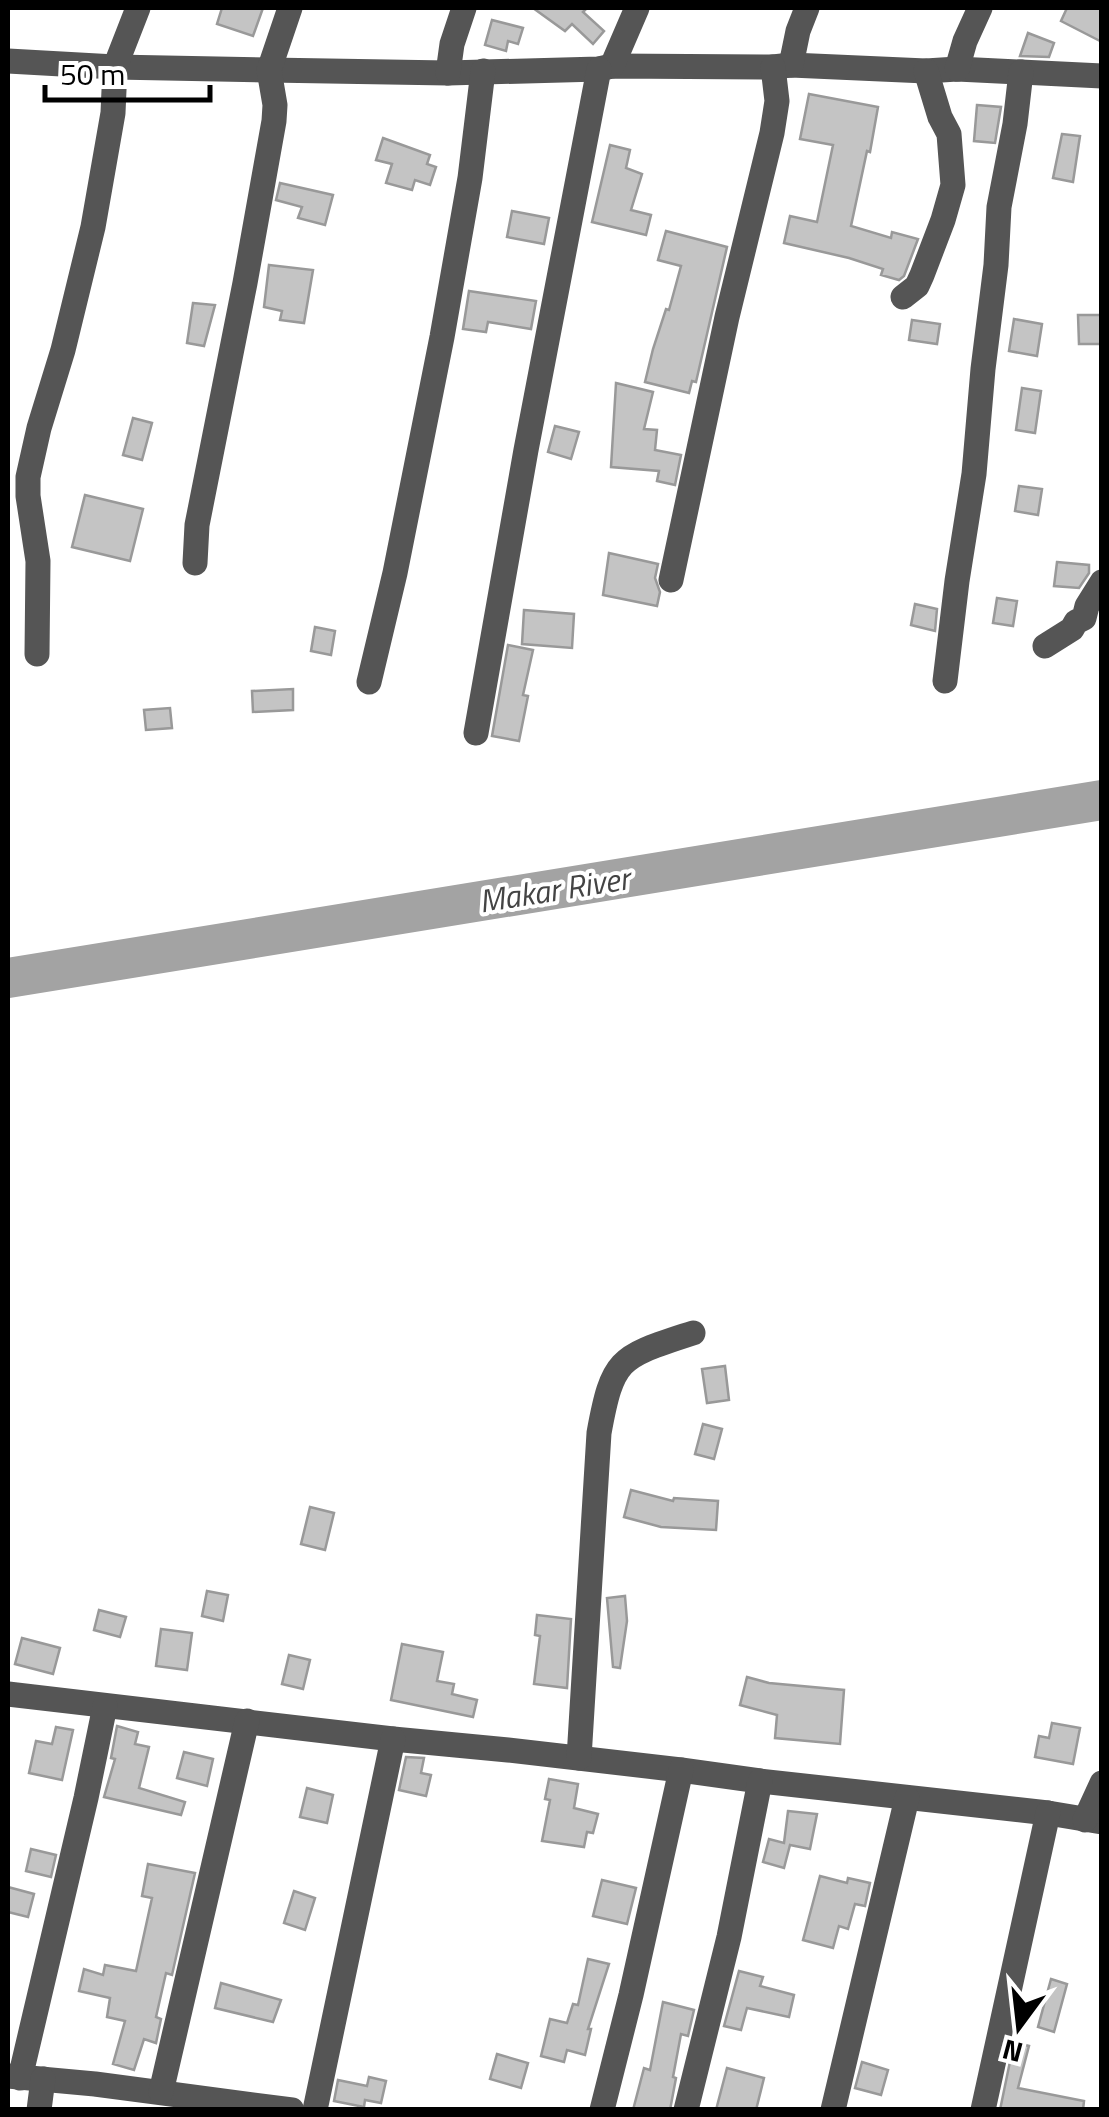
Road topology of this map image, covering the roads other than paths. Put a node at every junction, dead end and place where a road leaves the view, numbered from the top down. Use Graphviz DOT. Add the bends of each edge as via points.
graph roads {
  1 [pos="138,8"];
  2 [pos="290,8"];
  3 [pos="464,8"];
  4 [pos="637,8"];
  5 [pos="807,8"];
  6 [pos="980,8"];
  7 [pos="8,61"];
  8 [pos="782,66"];
  9 [pos="115,67"];
  10 [pos="605,68"];
  11 [pos="957,69"];
  12 [pos="269,70"];
  13 [pos="483,71"];
  14 [pos="926,71"];
  15 [pos="1022,72"];
  16 [pos="448,73"];
  17 [pos="1102,76"];
  18 [pos="904,297"];
  19 [pos="196,562"];
  20 [pos="670,580"];
  21 [pos="1102,582"];
  22 [pos="1045,646"];
  23 [pos="37,654"];
  24 [pos="945,681"];
  25 [pos="369,682"];
  26 [pos="476,733"];
  27 [pos="693,1333"];
  28 [pos="8,1694"];
  29 [pos="105,1706"];
  30 [pos="247,1722"];
  31 [pos="392,1739"];
  32 [pos="578,1758"];
  33 [pos="681,1770"];
  34 [pos="760,1782"];
  35 [pos="1102,1783"];
  36 [pos="907,1798"];
  37 [pos="1048,1812"];
  38 [pos="1093,1821"];
  39 [pos="24,2078"];
  40 [pos="161,2092"];
  41 [pos="39,2110"];
  42 [pos="292,2110"];
  43 [pos="315,2110"];
  44 [pos="602,2110"];
  45 [pos="686,2110"];
  46 [pos="833,2110"];
  47 [pos="983,2110"];
  1 -- 9 [label="street"];
  2 -- 12 [label="street"];
  3 -- 16 [label="street"];
  4 -- 10 [label="street"];
  5 -- 8 [label="street"];
  6 -- 11 [label="street"];
  7 -- 9 [label="street"];
  8 -- 10 [label="street"];
  8 -- 14 [label="street"];
  8 -- 20 [label="street"];
  9 -- 12 [label="street"];
  9 -- 23 [label="street" via="93,226 28,477 38,561"];
  10 -- 13 [label="street"];
  10 -- 26 [label="street"];
  11 -- 14 [label="street"];
  11 -- 15 [label="street"];
  12 -- 16 [label="street"];
  12 -- 19 [label="street" via="274,121 197,525"];
  13 -- 16 [label="street"];
  13 -- 25 [label="street" via="442,338"];
  14 -- 18 [label="street" via="949,134 952,185 922,275"];
  15 -- 17 [label="street"];
  15 -- 24 [label="street" via="999,207 974,474"];
  21 -- 22 [label="street" via="1084,618"];
  27 -- 32 [label="street" via="637,1352 618,1367 607,1389"];
  28 -- 29 [label="street"];
  29 -- 30 [label="street"];
  29 -- 39 [label="street"];
  30 -- 31 [label="street"];
  30 -- 40 [label="street"];
  31 -- 32 [label="street"];
  31 -- 43 [label="street"];
  32 -- 33 [label="street"];
  33 -- 34 [label="street"];
  33 -- 44 [label="street"];
  34 -- 36 [label="street"];
  34 -- 45 [label="street"];
  35 -- 38 [label="street"];
  36 -- 37 [label="street"];
  36 -- 46 [label="street"];
  37 -- 38 [label="street"];
  37 -- 47 [label="street"];
  39 -- 40 [label="street"];
  39 -- 41 [label="street"];
  40 -- 42 [label="street"];
}
